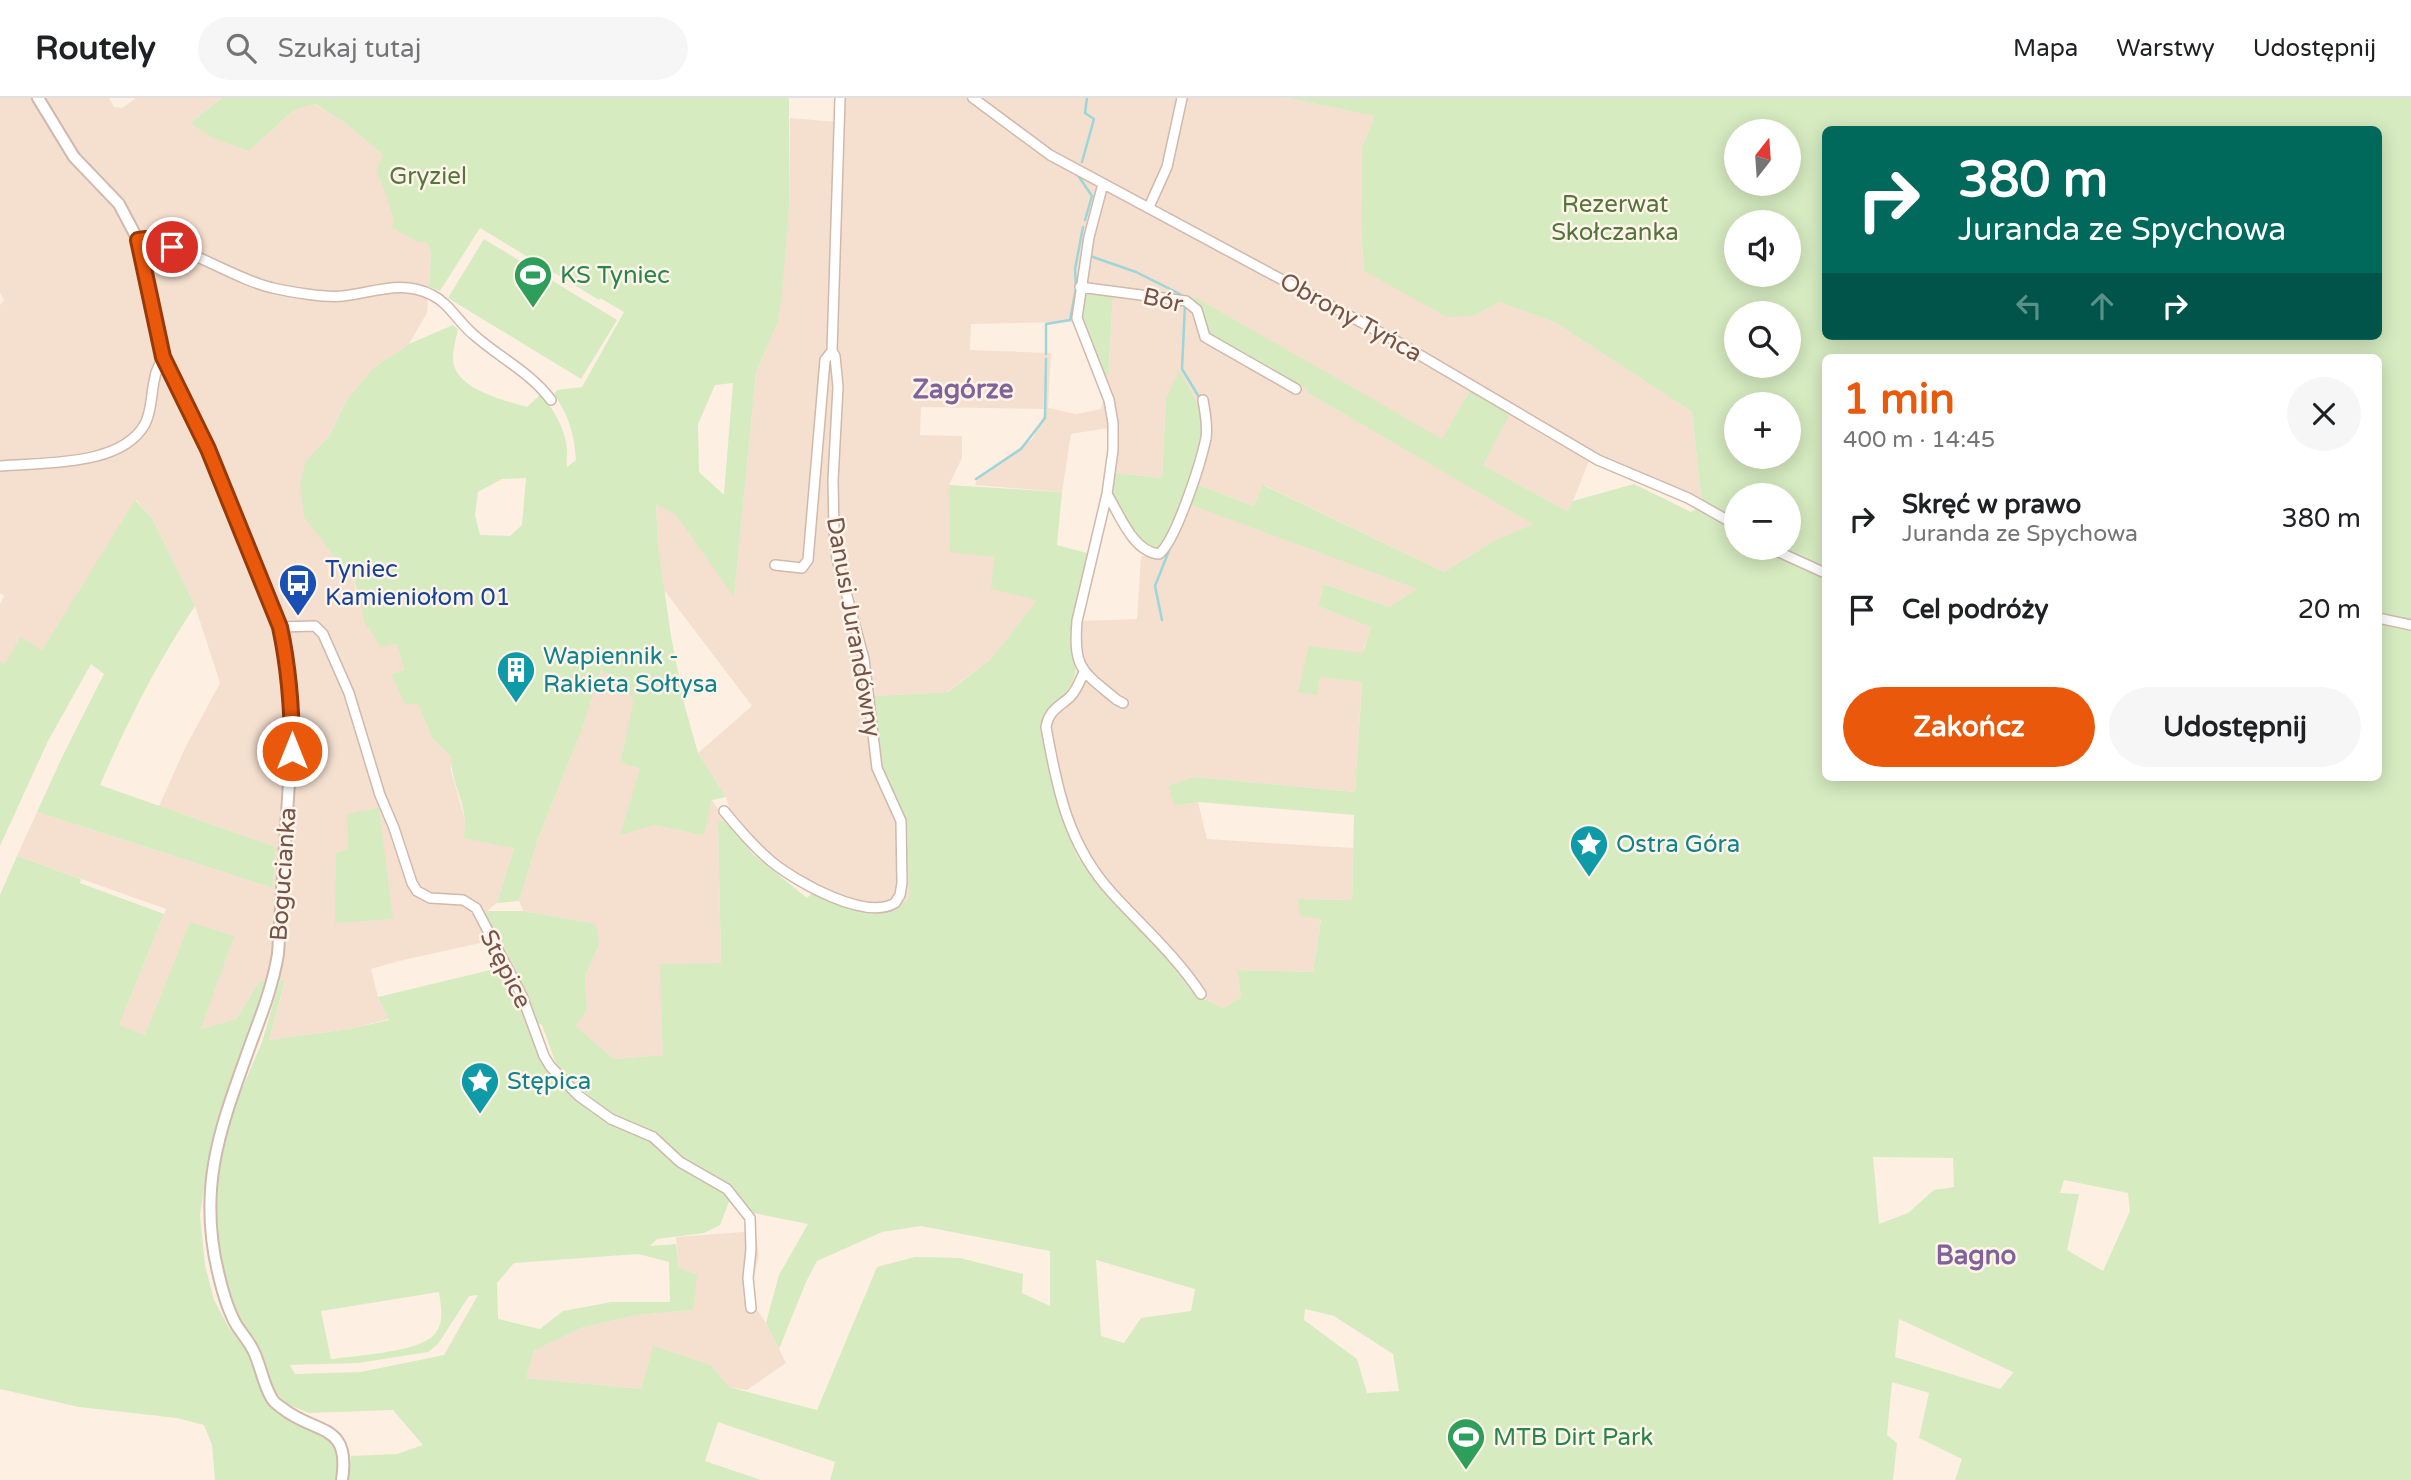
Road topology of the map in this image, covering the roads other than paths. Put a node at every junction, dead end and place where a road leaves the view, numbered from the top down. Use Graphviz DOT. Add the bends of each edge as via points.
graph roads {
  1 [pos="38,98"];
  2 [pos="840,98"];
  3 [pos="973,98"];
  4 [pos="1182,98"];
  5 [pos="1103,184"];
  6 [pos="1149,207"];
  7 [pos="138,240"];
  8 [pos="1080,287"];
  9 [pos="832,351"];
  10 [pos="163,357"];
  11 [pos="1296,389"];
  12 [pos="551,400"];
  13 [pos="1203,400"];
  14 [pos="0,466"];
  15 [pos="1107,494"];
  16 [pos="1724,518"];
  17 [pos="1796,560"];
  18 [pos="775,565"];
  19 [pos="1822,572"];
  20 [pos="2382,619"];
  21 [pos="2411,625"];
  22 [pos="280,627"];
  23 [pos="1084,672"];
  24 [pos="1123,703"];
  25 [pos="724,811"];
  26 [pos="1201,994"];
  27 [pos="751,1308"];
  28 [pos="342,1480"];
  1 -- 7 [label="street, Bogucianka" via="74,157 119,204"];
  2 -- 9 [label="street, Danusi Jurandówny"];
  3 -- 5 [label="street, Obrony Tyńca" via="1050,155"];
  4 -- 6 [label="street" via="1167,167"];
  5 -- 6 [label="street, Obrony Tyńca"];
  5 -- 8 [label="street"];
  6 -- 16 [label="street, Obrony Tyńca" via="1396,341 1598,460"];
  7 -- 10 [label="street, Bogucianka"];
  7 -- 12 [label="street" via="172,247 251,282 281,290 336,296 398,287 422,290 438,298 476,338 531,377"];
  8 -- 11 [label="street, Bór" via="1186,300 1197,310 1205,337"];
  8 -- 15 [label="street" via="1076,318 1109,400 1113,423"];
  9 -- 18 [label="street" via="825,360 808,560 802,568"];
  9 -- 25 [label="street, Danusi Jurandówny" via="838,387 834,531 864,659 877,768 901,821 900,895 895,903 879,908 834,899 774,863"];
  10 -- 14 [label="street" via="145,424 125,445 88,458"];
  10 -- 22 [label="street, Bogucianka" via="208,449"];
  13 -- 15 [label="street" via="1206,438 1166,549 1150,554 1138,545"];
  15 -- 23 [label="street" via="1077,621 1076,653"];
  17 -- 19 [label="street"];
  20 -- 21 [label="street"];
  22 -- 27 [label="street, Stępice" via="314,626 323,634 349,693 412,883 430,898 463,900 476,908 523,996 550,1066 579,1096 611,1119 653,1137 680,1162 727,1189 750,1218"];
  22 -- 28 [label="street, Bogucianka" via="292,702 292,751 278,954 274,981 221,1132 208,1210 212,1248 228,1307 251,1346 272,1399 340,1444 345,1459"];
  23 -- 24 [label="street"];
  23 -- 26 [label="street" via="1078,687 1048,717 1046,727 1067,821 1111,891 1164,945"];
}
